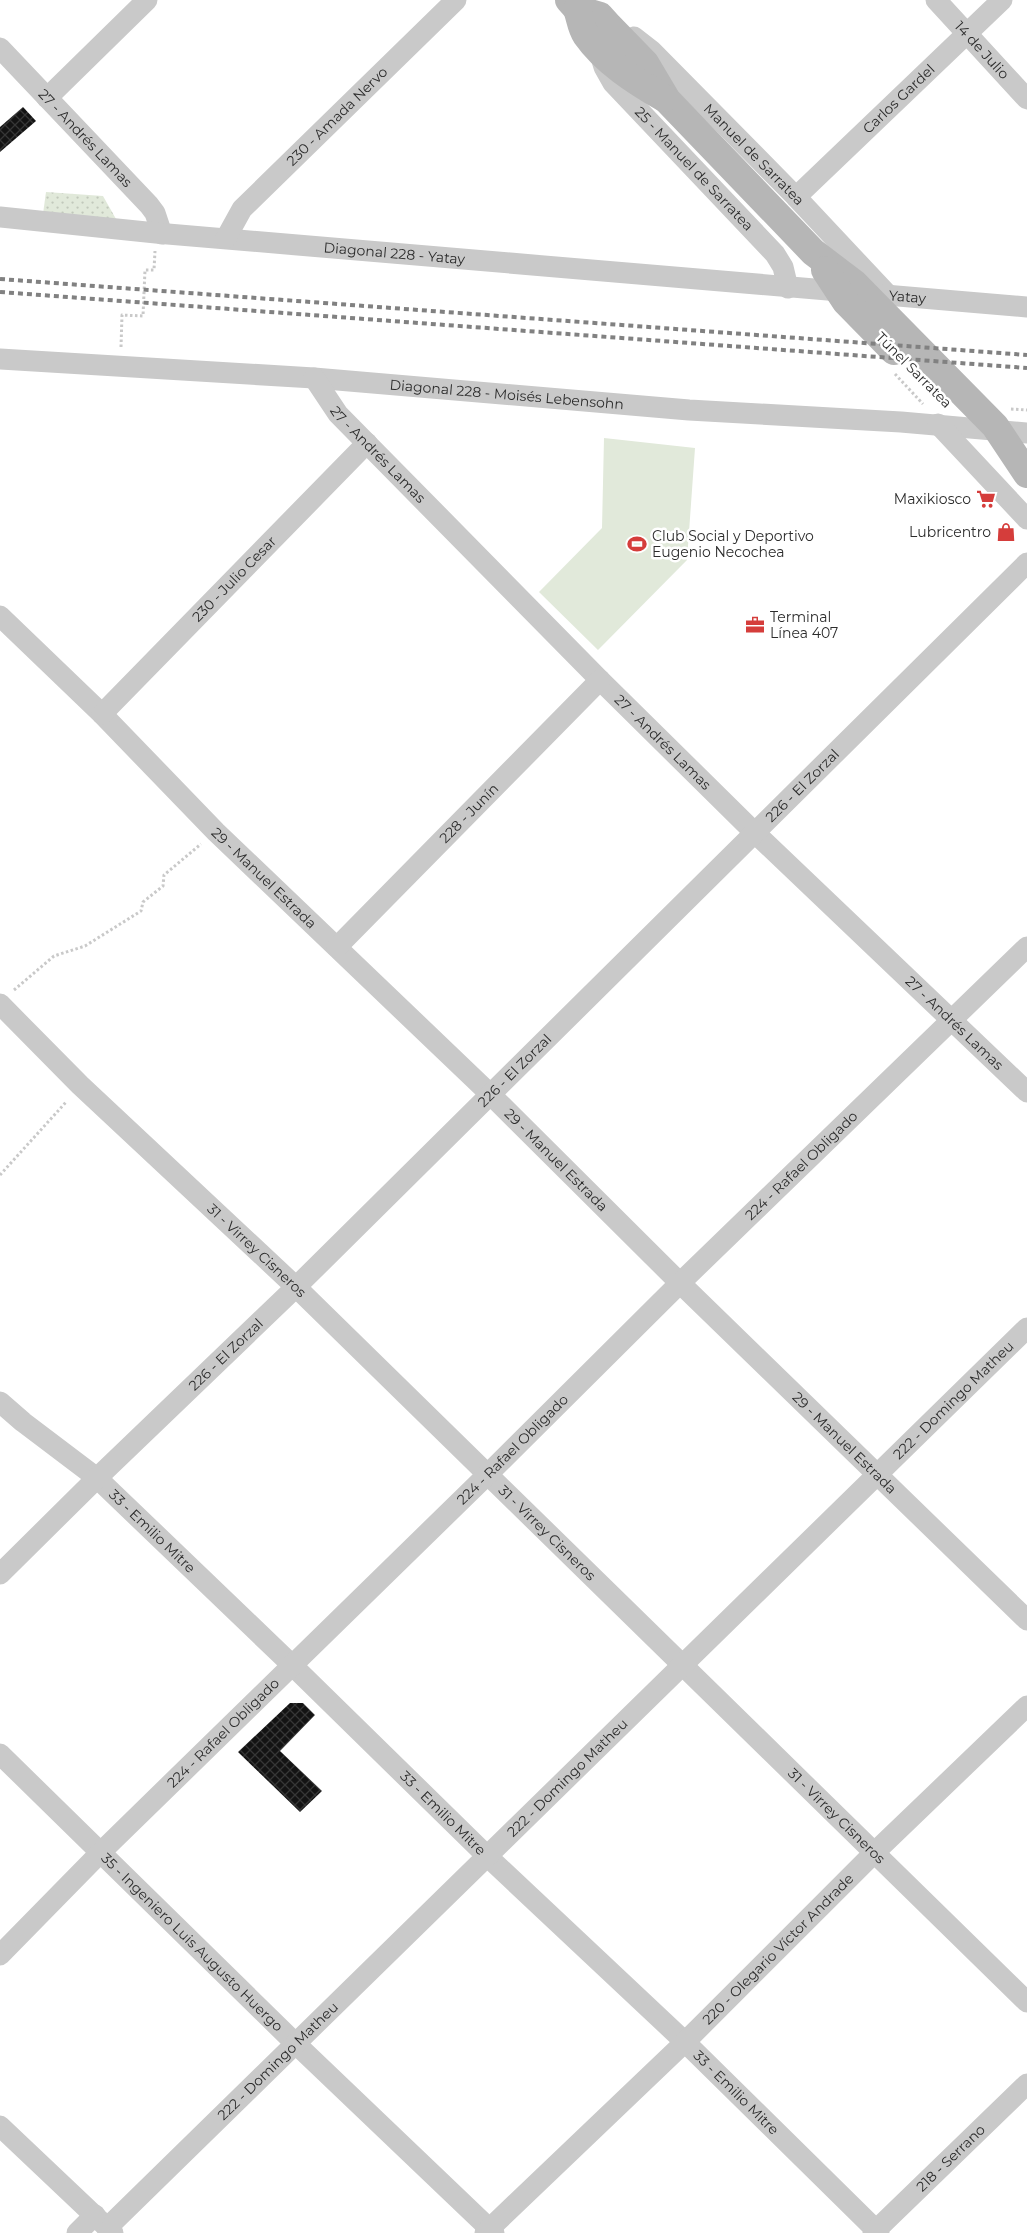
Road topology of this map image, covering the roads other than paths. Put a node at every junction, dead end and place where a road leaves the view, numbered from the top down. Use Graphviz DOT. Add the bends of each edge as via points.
graph roads {
  1 [pos="148,0"];
  2 [pos="456,0"];
  3 [pos="936,0"];
  4 [pos="1002,0"];
  5 [pos="578,3"];
  6 [pos="968,33"];
  7 [pos="604,37"];
  8 [pos="0,48"];
  9 [pos="47,98"];
  10 [pos="1027,99"];
  11 [pos="796,197"];
  12 [pos="0,217"];
  13 [pos="162,234"];
  14 [pos="226,238"];
  15 [pos="788,288"];
  16 [pos="879,294"];
  17 [pos="1027,307"];
  18 [pos="0,359"];
  19 [pos="314,378"];
  20 [pos="944,425"];
  21 [pos="1021,434"];
  22 [pos="367,443"];
  23 [pos="1027,475"];
  24 [pos="1027,519"];
  25 [pos="1027,563"];
  26 [pos="2,620"];
  27 [pos="600,680"];
  28 [pos="102,714"];
  29 [pos="754,832"];
  30 [pos="337,947"];
  31 [pos="1027,947"];
  32 [pos="6,998"];
  33 [pos="953,1020"];
  34 [pos="1027,1092"];
  35 [pos="489,1093"];
  36 [pos="680,1283"];
  37 [pos="296,1287"];
  38 [pos="1027,1328"];
  39 [pos="0,1402"];
  40 [pos="878,1474"];
  41 [pos="487,1475"];
  42 [pos="96,1478"];
  43 [pos="0,1574"];
  44 [pos="1027,1620"];
  45 [pos="683,1664"];
  46 [pos="293,1666"];
  47 [pos="1027,1706"];
  48 [pos="0,1754"];
  49 [pos="875,1852"];
  50 [pos="100,1853"];
  51 [pos="487,1856"];
  52 [pos="0,1955"];
  53 [pos="1027,2002"];
  54 [pos="685,2042"];
  55 [pos="296,2044"];
  56 [pos="1027,2084"];
  57 [pos="0,2126"];
  58 [pos="105,2225"];
  59 [pos="489,2232"];
  60 [pos="876,2232"];
  61 [pos="77,2233"];
  1 -- 9 [label="street"];
  2 -- 14 [label="street, 230 - Amada Nervo" via="242,209"];
  3 -- 6 [label="street, 14 de Julio"];
  4 -- 6 [label="street, Carlos Gardel"];
  5 -- 7 [label="main road, 25 - Manuel de Sarratea" via="585,33"];
  6 -- 10 [label="street, 14 de Julio"];
  6 -- 11 [label="street, Carlos Gardel"];
  7 -- 11 [label="street, Manuel de Sarratea" via="629,33 652,51"];
  7 -- 15 [label="street, 25 - Manuel de Sarratea" via="604,67 613,83 775,254 783,267"];
  7 -- 23 [label="main road, Túnel Sarratea" via="645,62 667,100 813,252 846,302 974,430"];
  8 -- 9 [label="street, 27 - Andrés Lamas"];
  9 -- 13 [label="street, 27 - Andrés Lamas" via="149,205"];
  11 -- 16 [label="street, Manuel de Sarratea"];
  12 -- 13 [label="street, Diagonal 228 - Yatay"];
  13 -- 14 [label="street, Diagonal 228 - Yatay"];
  14 -- 15 [label="street, Diagonal 228 - Yatay"];
  15 -- 16 [label="street, Yatay"];
  16 -- 17 [label="street, Yatay"];
  18 -- 19 [label="street, Diagonal 228 - Moisés Lebensohn"];
  19 -- 20 [label="street, Diagonal 228 - Moisés Lebensohn" via="690,410"];
  19 -- 22 [label="street, 27 - Andrés Lamas" via="338,414"];
  20 -- 21 [label="street, Diagonal 228 - Moisés Lebensohn"];
  20 -- 24 [label="street"];
  22 -- 27 [label="street, 27 - Andrés Lamas"];
  22 -- 28 [label="street, 230 - Julio Cesar"];
  25 -- 29 [label="street, 226 - El Zorzal"];
  26 -- 28 [label="street, 29 - Manuel Estrada"];
  27 -- 29 [label="street, 27 - Andrés Lamas"];
  27 -- 30 [label="street, 228 - Junín"];
  28 -- 30 [label="street, 29 - Manuel Estrada" via="216,832"];
  29 -- 33 [label="street, 27 - Andrés Lamas"];
  29 -- 35 [label="street, 226 - El Zorzal"];
  30 -- 35 [label="street, 29 - Manuel Estrada"];
  31 -- 33 [label="street, 224 - Rafael Obligado"];
  32 -- 37 [label="street, 31 - Virrey Cisneros" via="80,1085"];
  33 -- 34 [label="street, 27 - Andrés Lamas"];
  33 -- 36 [label="street, 224 - Rafael Obligado"];
  35 -- 36 [label="street, 29 - Manuel Estrada"];
  35 -- 37 [label="street, 226 - El Zorzal"];
  36 -- 40 [label="street, 29 - Manuel Estrada"];
  36 -- 41 [label="street, 224 - Rafael Obligado"];
  37 -- 41 [label="street, 31 - Virrey Cisneros"];
  37 -- 42 [label="street, 226 - El Zorzal"];
  38 -- 40 [label="street, 222 - Domingo Matheu"];
  39 -- 42 [label="street, 33 - Emilio Mitre"];
  40 -- 44 [label="street, 29 - Manuel Estrada"];
  40 -- 45 [label="street, 222 - Domingo Matheu"];
  41 -- 45 [label="street, 31 - Virrey Cisneros"];
  41 -- 46 [label="street, 224 - Rafael Obligado"];
  42 -- 43 [label="street, 226 - El Zorzal"];
  42 -- 46 [label="street, 33 - Emilio Mitre"];
  45 -- 49 [label="street, 31 - Virrey Cisneros"];
  45 -- 51 [label="street, 222 - Domingo Matheu"];
  46 -- 50 [label="street, 224 - Rafael Obligado"];
  46 -- 51 [label="street, 33 - Emilio Mitre"];
  47 -- 49 [label="street, 220 - Olegario Víctor Andrade"];
  48 -- 50 [label="street, 35 - Ingeniero Luis Augusto Huergo"];
  49 -- 53 [label="street, 31 - Virrey Cisneros"];
  49 -- 54 [label="street, 220 - Olegario Víctor Andrade"];
  50 -- 52 [label="street, 224 - Rafael Obligado"];
  50 -- 55 [label="street, 35 - Ingeniero Luis Augusto Huergo"];
  51 -- 54 [label="street, 33 - Emilio Mitre"];
  51 -- 55 [label="street, 222 - Domingo Matheu"];
  54 -- 59 [label="street, 220 - Olegario Víctor Andrade"];
  54 -- 60 [label="street, 33 - Emilio Mitre"];
  55 -- 58 [label="street, 222 - Domingo Matheu"];
  55 -- 59 [label="street, 35 - Ingeniero Luis Augusto Huergo"];
  56 -- 60 [label="street, 218 - Serrano"];
  57 -- 58 [label="street"];
  58 -- 61 [label="street, 222 - Domingo Matheu"];
}
